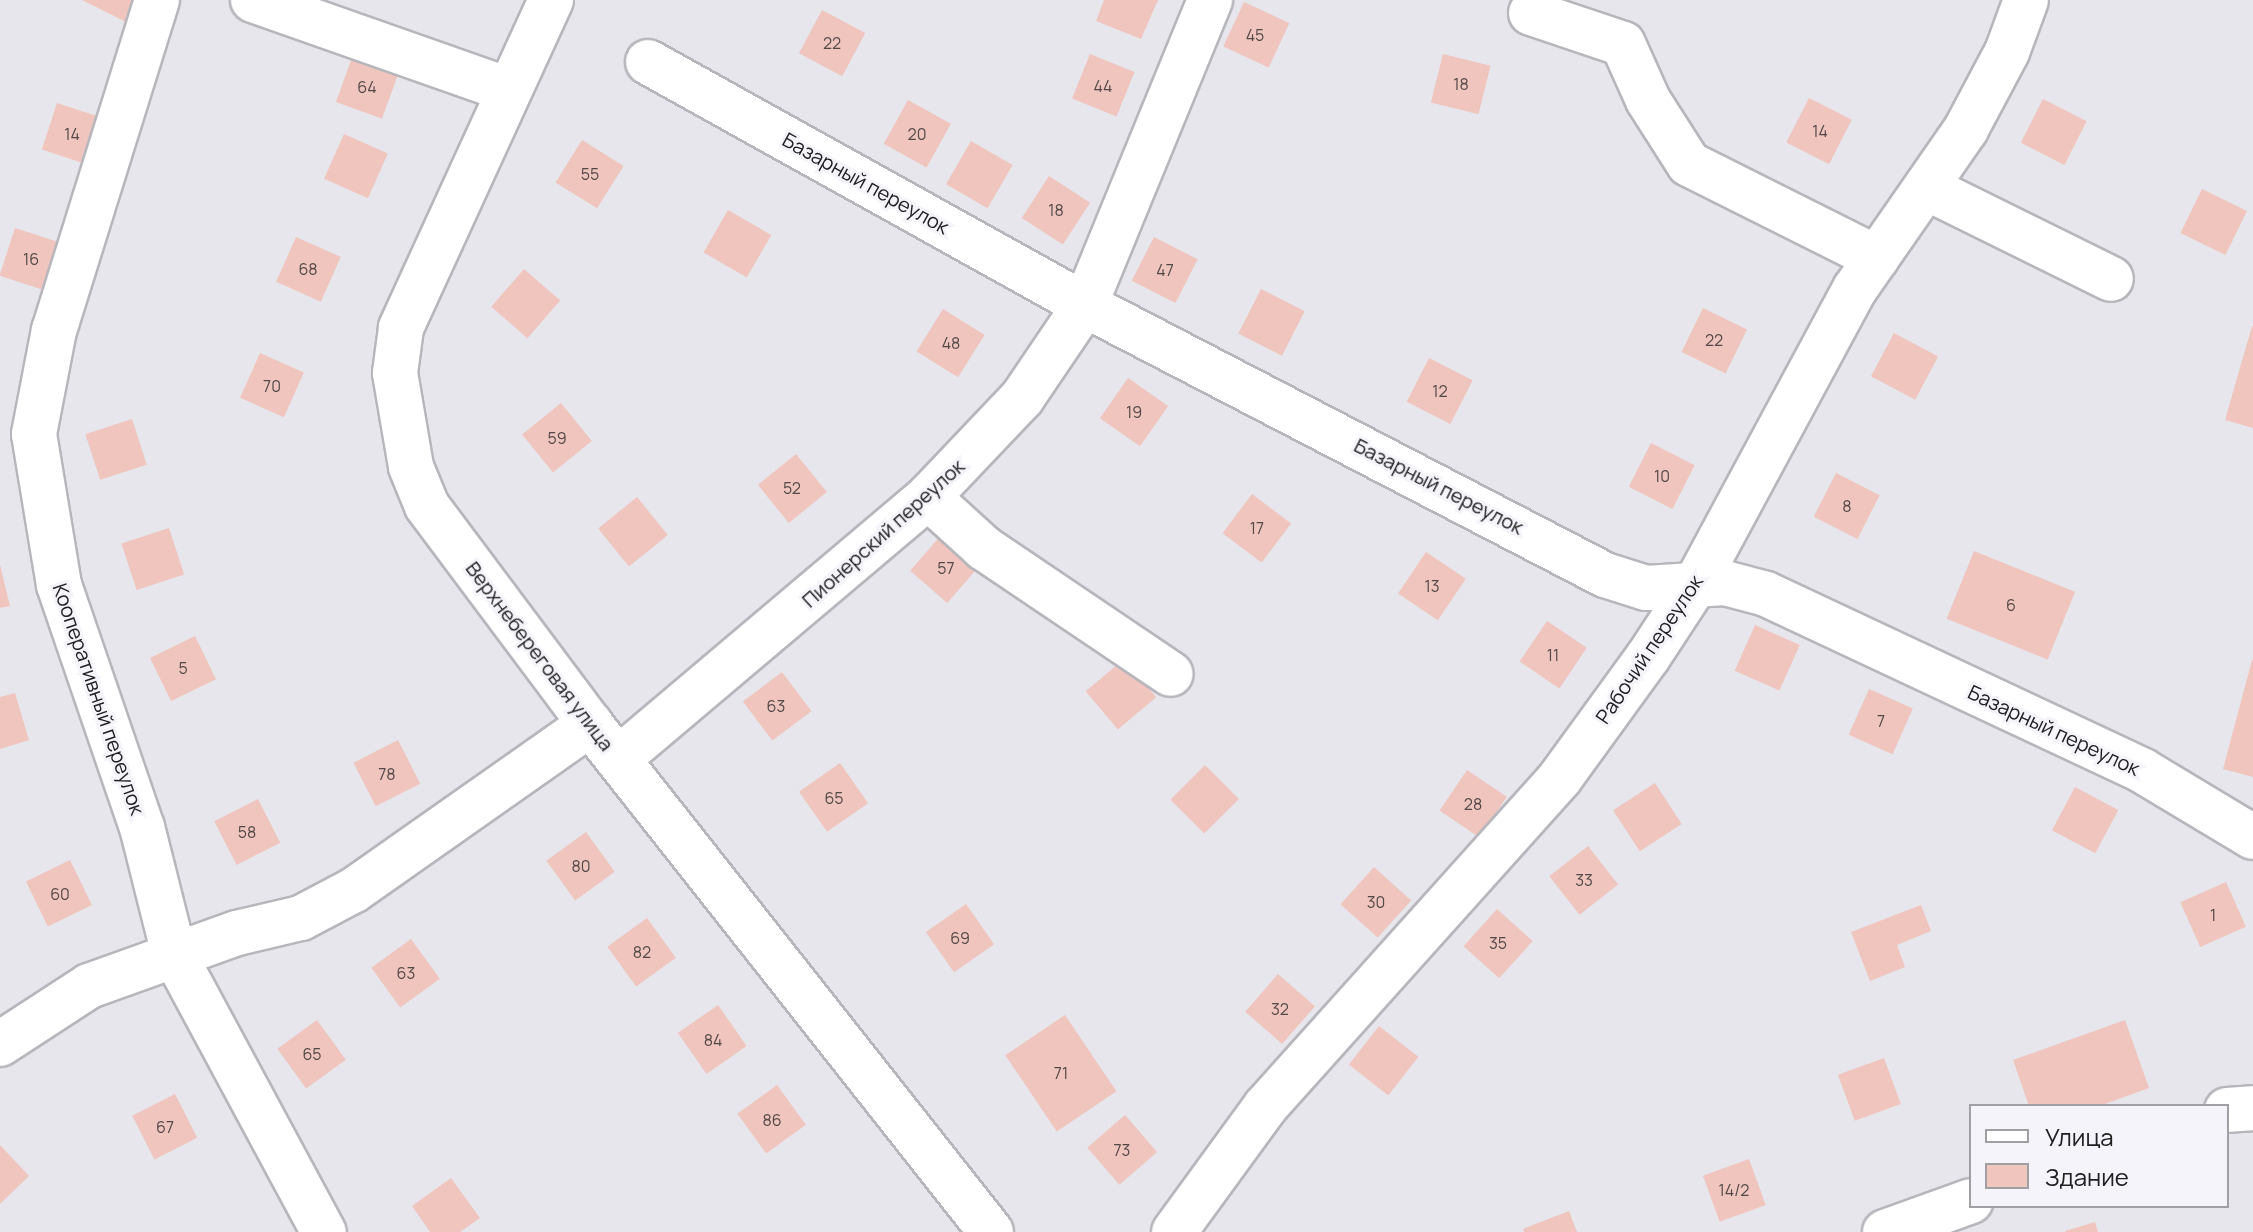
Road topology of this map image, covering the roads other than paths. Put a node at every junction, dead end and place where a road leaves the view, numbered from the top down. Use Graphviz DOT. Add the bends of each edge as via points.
graph roads {
  1 [pos="157,0"];
  2 [pos="253,0"];
  3 [pos="551,0"];
  4 [pos="1210,0"];
  5 [pos="2026,0"];
  6 [pos="1531,13"];
  7 [pos="648,62"];
  8 [pos="509,90"];
  9 [pos="1927,188"];
  10 [pos="1877,258"];
  11 [pos="2111,279"];
  12 [pos="1085,305"];
  13 [pos="928,497"];
  14 [pos="1697,582"];
  15 [pos="1171,674"];
  16 [pos="590,724"];
  17 [pos="618,759"];
  18 [pos="2253,837"];
  19 [pos="174,954"];
  20 [pos="0,1044"];
  21 [pos="2253,1108"];
  22 [pos="2229,1110"];
  23 [pos="1969,1202"];
  24 [pos="324,1232"];
  25 [pos="991,1232"];
  26 [pos="1174,1232"];
  27 [pos="1885,1232"];
  1 -- 19 [label="street, Кооперативный переулок" via="54,330 34,434 59,585 142,827"];
  2 -- 8 [label="street"];
  3 -- 8 [label="street, Верхнебереговая улица"];
  4 -- 12 [label="street, Пионерский переулок"];
  5 -- 9 [label="street, Рабочий переулок" via="2007,52"];
  6 -- 10 [label="street" via="1623,44 1648,100 1689,164"];
  7 -- 12 [label="street, Базарный переулок"];
  8 -- 16 [label="street, Верхнебереговая улица" via="401,328 395,373 399,422 427,506"];
  9 -- 10 [label="street, Рабочий переулок"];
  9 -- 11 [label="street"];
  10 -- 14 [label="street, Рабочий переулок"];
  12 -- 13 [label="street, Пионерский переулок" via="1022,398"];
  12 -- 14 [label="street, Базарный переулок" via="1605,575 1646,588"];
  13 -- 15 [label="street" via="984,548"];
  13 -- 17 [label="street, Пионерский переулок"];
  14 -- 18 [label="street, Базарный переулок" via="1766,594 2143,771"];
  14 -- 26 [label="street, Рабочий переулок" via="1560,778 1265,1107"];
  16 -- 17 [label="street, Верхнебереговая улица"];
  16 -- 19 [label="street" via="354,890 301,918"];
  17 -- 25 [label="street, Верхнебереговая улица"];
  19 -- 20 [label="street" via="89,986"];
  19 -- 24 [label="street, Кооперативный переулок"];
  21 -- 22 [label="street"];
  23 -- 27 [label="street"];
}
